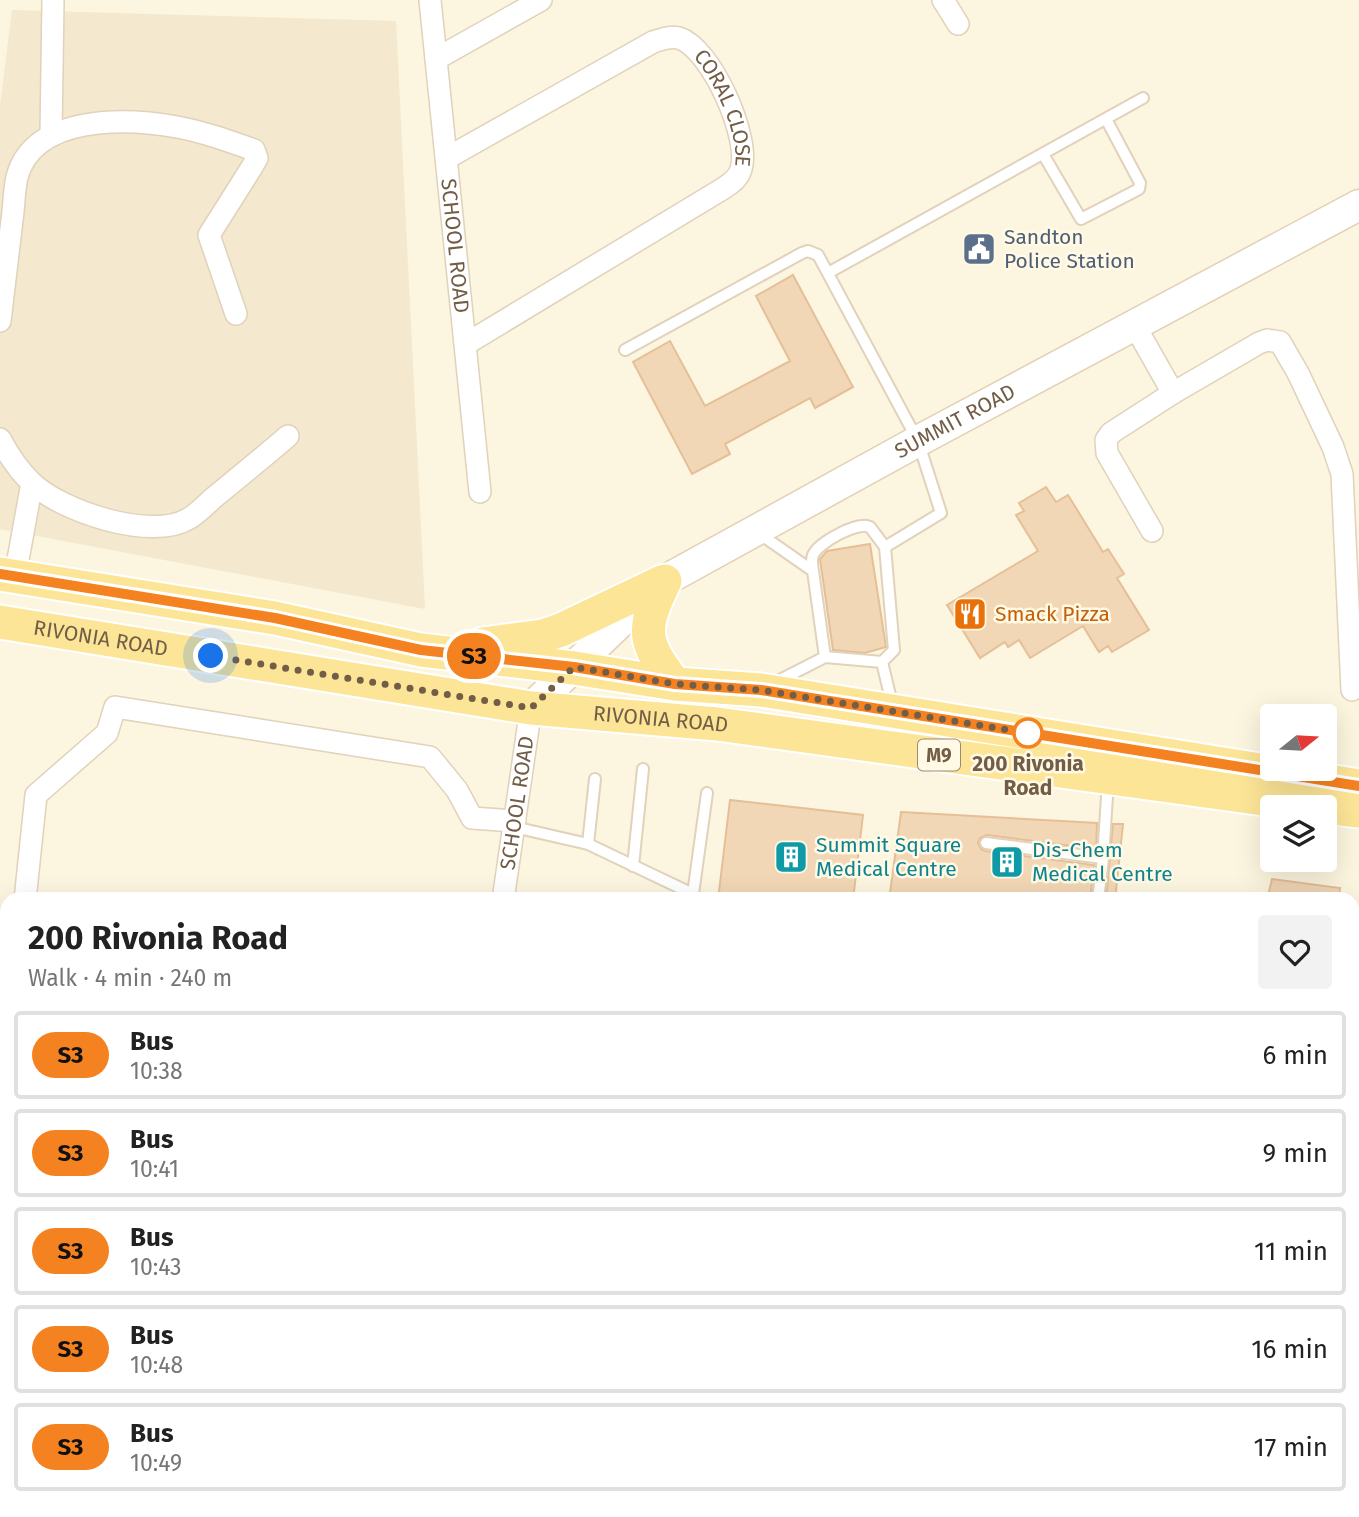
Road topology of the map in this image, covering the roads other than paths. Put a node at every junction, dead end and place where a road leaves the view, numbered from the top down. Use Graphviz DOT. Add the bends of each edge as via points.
graph roads {
  1 [pos="430,0"];
  2 [pos="541,0"];
  3 [pos="943,0"];
  4 [pos="53,6"];
  5 [pos="958,24"];
  6 [pos="436,59"];
  7 [pos="1143,98"];
  8 [pos="1106,119"];
  9 [pos="51,135"];
  10 [pos="1043,154"];
  11 [pos="447,158"];
  12 [pos="1359,205"];
  13 [pos="828,273"];
  14 [pos="236,314"];
  15 [pos="0,321"];
  16 [pos="1135,326"];
  17 [pos="466,344"];
  18 [pos="625,350"];
  19 [pos="1173,393"];
  20 [pos="288,436"];
  21 [pos="0,439"];
  22 [pos="918,441"];
  23 [pos="32,483"];
  24 [pos="480,492"];
  25 [pos="755,531"];
  26 [pos="1152,531"];
  27 [pos="885,547"];
  28 [pos="813,571"];
  29 [pos="7,575"];
  30 [pos="664,582"];
  31 [pos="0,622"];
  32 [pos="421,650"];
  33 [pos="825,657"];
  34 [pos="882,662"];
  35 [pos="574,667"];
  36 [pos="675,684"];
  37 [pos="761,690"];
  38 [pos="1352,690"];
  39 [pos="531,708"];
  40 [pos="893,711"];
  41 [pos="1072,741"];
  42 [pos="643,769"];
  43 [pos="596,779"];
  44 [pos="1108,779"];
  45 [pos="1359,786"];
  46 [pos="707,793"];
  47 [pos="1260,799"];
  48 [pos="1337,808"];
  49 [pos="1359,811"];
  50 [pos="514,824"];
  51 [pos="986,843"];
  52 [pos="587,844"];
  53 [pos="1104,858"];
  54 [pos="633,866"];
  55 [pos="26,892"];
  56 [pos="504,892"];
  57 [pos="687,892"];
  58 [pos="697,892"];
  59 [pos="1099,892"];
  1 -- 6 [label="street, SCHOOL ROAD"];
  2 -- 6 [label="street"];
  3 -- 5 [label="street"];
  4 -- 9 [label="street"];
  6 -- 11 [label="street, SCHOOL ROAD"];
  7 -- 8 [label="lane"];
  8 -- 10 [label="lane"];
  8 -- 10 [label="lane" via="1139,189 1081,219"];
  9 -- 14 [label="street" via="74,127 136,122 215,136 254,150 257,158 209,235"];
  9 -- 15 [label="street" via="31,152 17,176"];
  10 -- 13 [label="lane"];
  11 -- 17 [label="street, SCHOOL ROAD"];
  11 -- 17 [label="street, CORAL CLOSE" via="668,37 690,43 709,67 735,119 743,151 741,170 724,188"];
  12 -- 16 [label="main road, SUMMIT ROAD"];
  13 -- 18 [label="lane" via="818,255 802,253"];
  13 -- 22 [label="lane"];
  16 -- 19 [label="street"];
  16 -- 22 [label="main road, SUMMIT ROAD"];
  17 -- 24 [label="street, SCHOOL ROAD"];
  19 -- 26 [label="street" via="1119,426 1106,440 1113,466"];
  19 -- 38 [label="street" via="1267,340 1280,342 1285,349 1342,474"];
  20 -- 23 [label="street" via="187,520 157,527 96,516 59,501"];
  21 -- 23 [label="street"];
  22 -- 25 [label="main road, SUMMIT ROAD"];
  22 -- 27 [label="lane" via="941,513"];
  23 -- 29 [label="street"];
  25 -- 28 [label="lane"];
  25 -- 30 [label="main road, SUMMIT ROAD"];
  27 -- 28 [label="lane" via="870,527 859,525 819,546 811,558"];
  27 -- 34 [label="lane" via="894,650"];
  28 -- 33 [label="lane"];
  29 -- 32 [label="main road, RIVONIA ROAD / M9" via="275,618"];
  30 -- 32 [label="main road" via="561,631"];
  30 -- 35 [label="main road, SUMMIT ROAD"];
  30 -- 36 [label="main road" via="651,610 650,648"];
  31 -- 39 [label="main road, RIVONIA ROAD / M9"];
  32 -- 35 [label="main road, RIVONIA ROAD / M9"];
  33 -- 34 [label="lane"];
  33 -- 37 [label="lane"];
  34 -- 40 [label="lane"];
  35 -- 36 [label="main road, RIVONIA ROAD / M9"];
  35 -- 39 [label="main road, SUMMIT ROAD"];
  36 -- 37 [label="main road, RIVONIA ROAD / M9"];
  37 -- 40 [label="main road, RIVONIA ROAD / M9"];
  39 -- 44 [label="main road, RIVONIA ROAD / M9" via="717,724"];
  39 -- 50 [label="street, SCHOOL ROAD"];
  40 -- 41 [label="main road, RIVONIA ROAD / M9"];
  41 -- 44 [label="main road" via="1098,756"];
  41 -- 45 [label="main road, RIVONIA ROAD / M9"];
  42 -- 54 [label="lane"];
  43 -- 52 [label="lane"];
  44 -- 47 [label="main road, RIVONIA ROAD / M9"];
  44 -- 53 [label="lane"];
  46 -- 58 [label="lane"];
  48 -- 49 [label="main road, RIVONIA ROAD / M9"];
  50 -- 52 [label="lane"];
  50 -- 55 [label="street" via="472,818 457,790 430,757 115,707 107,733 36,795"];
  50 -- 56 [label="street, SCHOOL ROAD"];
  51 -- 53 [label="lane"];
  52 -- 54 [label="lane"];
  53 -- 59 [label="lane"];
  54 -- 57 [label="lane"];
}
